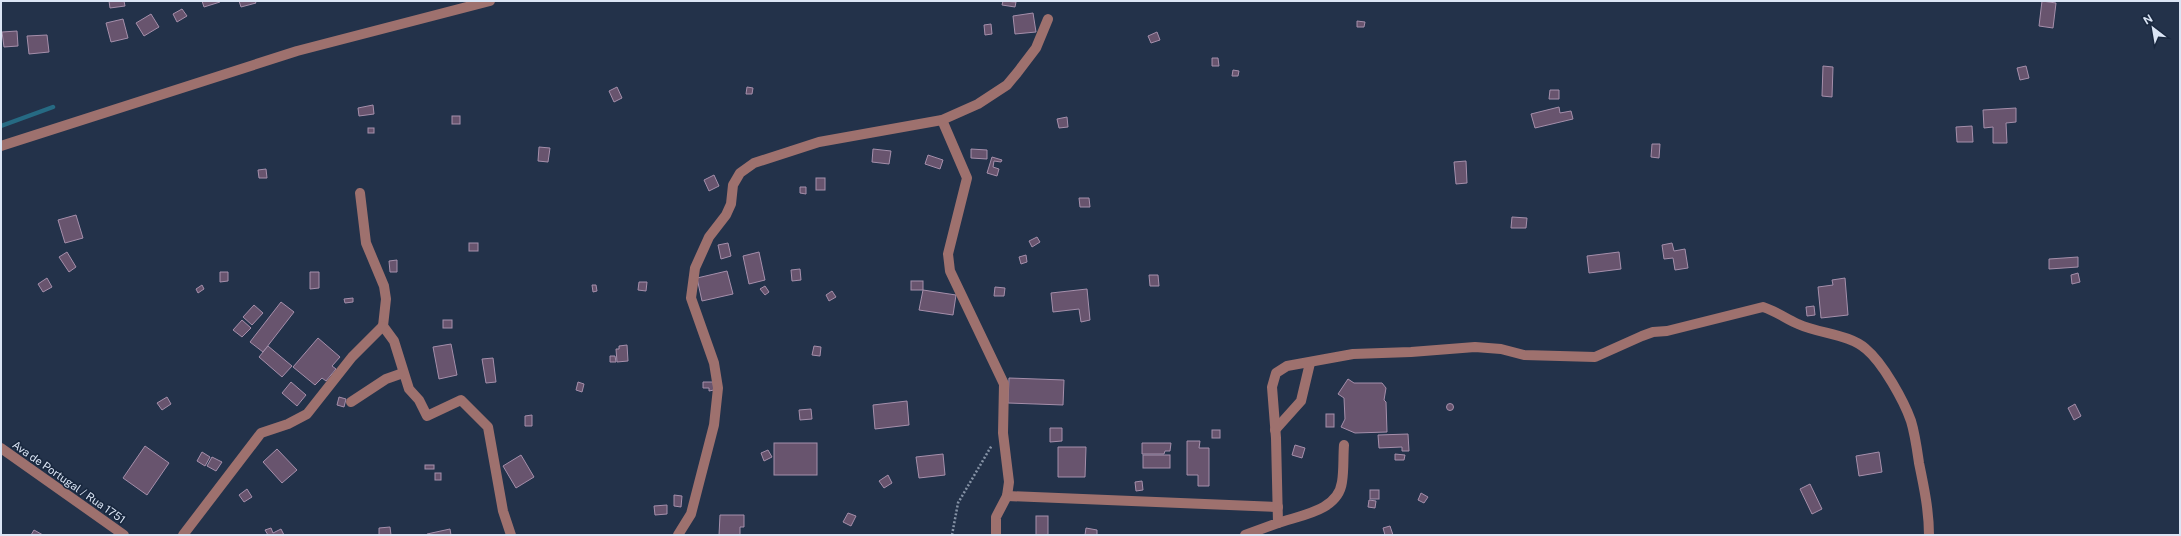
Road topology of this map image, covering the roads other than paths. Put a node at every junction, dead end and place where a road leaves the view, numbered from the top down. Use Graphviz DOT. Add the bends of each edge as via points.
graph roads {
  1 [pos="490,1"];
  2 [pos="1048,19"];
  3 [pos="942,120"];
  4 [pos="1,146"];
  5 [pos="360,193"];
  6 [pos="383,326"];
  7 [pos="1310,363"];
  8 [pos="403,373"];
  9 [pos="351,402"];
  10 [pos="1275,430"];
  11 [pos="1344,445"];
  12 [pos="1,448"];
  13 [pos="1007,496"];
  14 [pos="1278,507"];
  15 [pos="1278,523"];
  16 [pos="124,535"];
  17 [pos="183,535"];
  18 [pos="511,535"];
  19 [pos="678,535"];
  20 [pos="996,535"];
  21 [pos="1245,535"];
  22 [pos="1929,535"];
  1 -- 4 [label="street" via="297,51"];
  2 -- 3 [label="street" via="1036,48 1007,85 978,104"];
  3 -- 13 [label="street" via="967,178 948,254 950,271 1002,376 1003,425 1009,482"];
  3 -- 19 [label="street" via="819,142 754,163 740,173 733,185 731,204 726,215 709,237 695,268 691,298 714,363 718,388 714,425 691,514"];
  5 -- 6 [label="street" via="366,243 384,286 386,299"];
  6 -- 8 [label="street" via="394,341"];
  6 -- 17 [label="street" via="352,357 307,414 261,433"];
  7 -- 10 [label="street" via="1301,401"];
  7 -- 10 [label="street" via="1287,366 1276,373 1272,387"];
  7 -- 22 [label="street" via="1354,354 1475,347 1501,349 1524,355 1595,357 1653,332 1752,309 1769,309 1820,333 1850,340 1866,349 1878,363 1897,392 1911,421 1929,518"];
  8 -- 9 [label="street" via="386,379"];
  8 -- 18 [label="street" via="409,389 419,400 427,416 461,400 488,427 503,511"];
  10 -- 14 [label="street"];
  11 -- 15 [label="street" via="1342,483 1338,496 1326,506"];
  12 -- 16 [label="street, Ava de Portugal / Rua 1751"];
  13 -- 14 [label="street"];
  13 -- 20 [label="street" via="996,516"];
  14 -- 15 [label="street"];
  15 -- 21 [label="street"];
}
